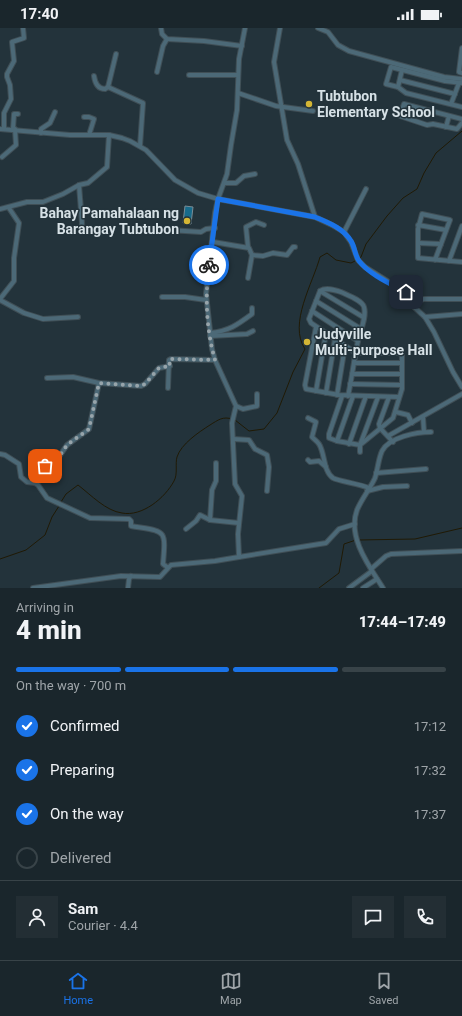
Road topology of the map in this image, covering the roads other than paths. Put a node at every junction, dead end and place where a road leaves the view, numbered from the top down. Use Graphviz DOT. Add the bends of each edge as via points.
graph roads {
  1 [pos="23,28"];
  2 [pos="161,28"];
  3 [pos="245,28"];
  4 [pos="280,28"];
  5 [pos="318,28"];
  6 [pos="167,39"];
  7 [pos="242,46"];
  8 [pos="462,48"];
  9 [pos="116,54"];
  10 [pos="402,70"];
  11 [pos="157,72"];
  12 [pos="462,73"];
  13 [pos="189,75"];
  14 [pos="238,75"];
  15 [pos="94,76"];
  16 [pos="400,80"];
  17 [pos="461,82"];
  18 [pos="108,87"];
  19 [pos="398,87"];
  20 [pos="238,93"];
  21 [pos="455,94"];
  22 [pos="451,104"];
  23 [pos="281,106"];
  24 [pos="462,107"];
  25 [pos="312,111"];
  26 [pos="55,112"];
  27 [pos="18,114"];
  28 [pos="449,116"];
  29 [pos="84,117"];
  30 [pos="462,119"];
  31 [pos="462,122"];
  32 [pos="446,127"];
  33 [pos="2,129"];
  34 [pos="14,129"];
  35 [pos="41,133"];
  36 [pos="89,135"];
  37 [pos="109,135"];
  38 [pos="140,146"];
  39 [pos="2,157"];
  40 [pos="255,174"];
  41 [pos="225,183"];
  42 [pos="79,185"];
  43 [pos="366,189"];
  44 [pos="218,199"];
  45 [pos="9,208"];
  46 [pos="0,209"];
  47 [pos="315,217"];
  48 [pos="264,225"];
  49 [pos="418,225"];
  50 [pos="462,226"];
  51 [pos="215,228"];
  52 [pos="153,229"];
  53 [pos="81,230"];
  54 [pos="446,230"];
  55 [pos="344,232"];
  56 [pos="213,242"];
  57 [pos="418,243"];
  58 [pos="440,244"];
  59 [pos="248,247"];
  60 [pos="295,247"];
  61 [pos="252,254"];
  62 [pos="435,260"];
  63 [pos="449,261"];
  64 [pos="462,262"];
  65 [pos="248,278"];
  66 [pos="320,291"];
  67 [pos="162,297"];
  68 [pos="462,299"];
  69 [pos="0,300"];
  70 [pos="206,300"];
  71 [pos="316,301"];
  72 [pos="412,303"];
  73 [pos="252,308"];
  74 [pos="312,311"];
  75 [pos="462,314"];
  76 [pos="78,317"];
  77 [pos="425,317"];
  78 [pos="363,318"];
  79 [pos="316,327"];
  80 [pos="361,329"];
  81 [pos="253,331"];
  82 [pos="326,333"];
  83 [pos="210,334"];
  84 [pos="334,339"];
  85 [pos="358,341"];
  86 [pos="345,346"];
  87 [pos="356,353"];
  88 [pos="215,360"];
  89 [pos="354,363"];
  90 [pos="402,363"];
  91 [pos="170,366"];
  92 [pos="352,374"];
  93 [pos="402,374"];
  94 [pos="47,378"];
  95 [pos="99,383"];
  96 [pos="350,384"];
  97 [pos="402,385"];
  98 [pos="462,386"];
  99 [pos="168,388"];
  100 [pos="316,391"];
  101 [pos="326,393"];
  102 [pos="257,394"];
  103 [pos="462,394"];
  104 [pos="337,395"];
  105 [pos="342,396"];
  106 [pos="348,396"];
  107 [pos="353,396"];
  108 [pos="366,396"];
  109 [pos="378,397"];
  110 [pos="389,397"];
  111 [pos="399,397"];
  112 [pos="236,406"];
  113 [pos="396,412"];
  114 [pos="423,417"];
  115 [pos="308,418"];
  116 [pos="412,423"];
  117 [pos="380,428"];
  118 [pos="424,432"];
  119 [pos="431,432"];
  120 [pos="388,436"];
  121 [pos="233,439"];
  122 [pos="337,441"];
  123 [pos="393,442"];
  124 [pos="349,444"];
  125 [pos="360,445"];
  126 [pos="360,452"];
  127 [pos="0,454"];
  128 [pos="308,460"];
  129 [pos="216,463"];
  130 [pos="326,468"];
  131 [pos="426,470"];
  132 [pos="376,473"];
  133 [pos="36,483"];
  134 [pos="407,486"];
  135 [pos="368,489"];
  136 [pos="267,491"];
  137 [pos="210,520"];
  138 [pos="239,522"];
  139 [pos="355,524"];
  140 [pos="186,529"];
  141 [pos="462,551"];
  142 [pos="239,557"];
  143 [pos="167,568"];
  144 [pos="372,570"];
  145 [pos="131,576"];
  146 [pos="377,579"];
  147 [pos="53,587"];
  148 [pos="33,588"];
  149 [pos="128,588"];
  150 [pos="348,588"];
  151 [pos="363,588"];
  152 [pos="383,588"];
  1 -- 33 [label="street" via="24,38 12,42 14,61 7,74 11,99 4,113"];
  2 -- 6 [label="street"];
  3 -- 7 [label="street"];
  4 -- 23 [label="street" via="274,62"];
  5 -- 17 [label="street" via="328,32 338,45 349,52"];
  6 -- 7 [label="street" via="204,40"];
  6 -- 11 [label="street"];
  7 -- 14 [label="street"];
  8 -- 12 [label="street" via="459,72"];
  9 -- 18 [label="street"];
  10 -- 16 [label="street"];
  10 -- 17 [label="street"];
  10 -- 19 [label="street" via="390,67 386,84"];
  13 -- 14 [label="street"];
  14 -- 20 [label="street"];
  15 -- 18 [label="street" via="96,84 101,88"];
  16 -- 19 [label="street"];
  16 -- 21 [label="street"];
  17 -- 21 [label="street"];
  18 -- 38 [label="street" via="143,103"];
  19 -- 22 [label="street" via="406,93"];
  20 -- 23 [label="street" via="270,105"];
  20 -- 41 [label="street"];
  21 -- 22 [label="street"];
  22 -- 24 [label="street"];
  23 -- 25 [label="street"];
  23 -- 47 [label="street" via="287,140"];
  26 -- 35 [label="street" via="50,123 41,129"];
  27 -- 34 [label="street" via="14,114"];
  28 -- 30 [label="street"];
  28 -- 32 [label="street"];
  28 -- 32 [label="street" via="404,104 400,116 427,125"];
  29 -- 36 [label="street" via="94,120"];
  31 -- 32 [label="street" via="457,129"];
  33 -- 34 [label="street"];
  34 -- 35 [label="street"];
  34 -- 39 [label="street" via="16,145"];
  35 -- 36 [label="street"];
  36 -- 37 [label="street"];
  37 -- 38 [label="street"];
  37 -- 42 [label="street" via="107,167 92,180"];
  38 -- 44 [label="street" via="175,180 198,193"];
  40 -- 41 [label="street" via="244,176 236,183"];
  41 -- 44 [label="street"];
  42 -- 45 [label="street" via="43,202 27,202"];
  42 -- 53 [label="street"];
  43 -- 55 [label="street"];
  44 -- 47 [label="street"];
  44 -- 51 [label="street"];
  45 -- 46 [label="street"];
  45 -- 69 [label="street" via="19,223 14,281"];
  47 -- 55 [label="street"];
  48 -- 59 [label="street" via="256,222 246,227"];
  49 -- 54 [label="street"];
  49 -- 54 [label="street" via="422,214 450,220"];
  49 -- 57 [label="street"];
  50 -- 63 [label="street"];
  51 -- 52 [label="street" via="201,232"];
  51 -- 56 [label="street"];
  54 -- 58 [label="street"];
  55 -- 72 [label="street" via="352,242 358,259 371,271 406,292"];
  56 -- 59 [label="street"];
  56 -- 70 [label="street"];
  57 -- 58 [label="street"];
  57 -- 62 [label="street" via="418,258"];
  58 -- 62 [label="street"];
  59 -- 61 [label="street"];
  60 -- 61 [label="street" via="287,254"];
  61 -- 65 [label="street"];
  62 -- 63 [label="street"];
  63 -- 64 [label="street"];
  66 -- 71 [label="street"];
  66 -- 78 [label="street"];
  66 -- 78 [label="street" via="326,289 339,292 358,301 364,307"];
  67 -- 70 [label="street"];
  68 -- 72 [label="street" via="424,299"];
  69 -- 76 [label="street" via="24,313 43,319"];
  70 -- 83 [label="street"];
  71 -- 74 [label="street"];
  71 -- 80 [label="street"];
  72 -- 77 [label="street"];
  73 -- 83 [label="street" via="252,314 236,326"];
  74 -- 79 [label="street" via="309,321"];
  74 -- 85 [label="street"];
  75 -- 77 [label="street"];
  77 -- 98 [label="street"];
  78 -- 80 [label="street"];
  79 -- 82 [label="street"];
  79 -- 100 [label="street" via="305,385 307,389"];
  80 -- 85 [label="street"];
  81 -- 83 [label="street" via="247,334"];
  82 -- 84 [label="street"];
  82 -- 100 [label="street"];
  83 -- 88 [label="street"];
  84 -- 86 [label="street"];
  84 -- 101 [label="street"];
  85 -- 87 [label="street"];
  86 -- 87 [label="street"];
  86 -- 104 [label="street"];
  87 -- 89 [label="street"];
  87 -- 90 [label="street" via="399,353 402,355"];
  88 -- 91 [label="street" via="171,359"];
  88 -- 112 [label="street"];
  89 -- 90 [label="street"];
  89 -- 92 [label="street"];
  90 -- 93 [label="street"];
  91 -- 95 [label="street" via="159,368 143,385"];
  91 -- 99 [label="street"];
  92 -- 93 [label="street"];
  92 -- 96 [label="street"];
  93 -- 97 [label="street"];
  94 -- 95 [label="street" via="73,377"];
  95 -- 133 [label="street" via="89,429 67,445 56,461 45,466"];
  96 -- 97 [label="street"];
  96 -- 106 [label="street"];
  97 -- 111 [label="street"];
  100 -- 101 [label="street"];
  101 -- 104 [label="street"];
  102 -- 112 [label="street" via="257,406 243,409"];
  103 -- 114 [label="street"];
  104 -- 105 [label="street"];
  105 -- 106 [label="street"];
  105 -- 122 [label="street" via="329,434 330,439"];
  106 -- 107 [label="street"];
  107 -- 108 [label="street"];
  107 -- 122 [label="street"];
  108 -- 109 [label="street"];
  108 -- 124 [label="street"];
  109 -- 110 [label="street"];
  109 -- 125 [label="street"];
  110 -- 111 [label="street"];
  110 -- 117 [label="street" via="379,422"];
  111 -- 113 [label="street"];
  112 -- 121 [label="street"];
  113 -- 116 [label="street" via="408,415"];
  113 -- 117 [label="street" via="393,419"];
  114 -- 116 [label="street"];
  114 -- 118 [label="street"];
  115 -- 130 [label="street" via="316,422 312,437 320,446"];
  116 -- 120 [label="street"];
  117 -- 120 [label="street"];
  117 -- 125 [label="street"];
  118 -- 119 [label="street"];
  118 -- 123 [label="street" via="410,434"];
  120 -- 123 [label="street"];
  121 -- 136 [label="street" via="249,440 255,449 267,455"];
  121 -- 138 [label="street" via="236,484 242,496"];
  122 -- 124 [label="street"];
  123 -- 132 [label="street" via="382,452"];
  124 -- 125 [label="street"];
  125 -- 126 [label="street"];
  127 -- 133 [label="street" via="18,464 24,480"];
  128 -- 130 [label="street" via="319,461"];
  129 -- 137 [label="street"];
  130 -- 135 [label="street" via="335,479"];
  131 -- 132 [label="street"];
  132 -- 135 [label="street"];
  133 -- 143 [label="street" via="47,498 90,518 129,519 131,526 156,530 163,534 163,564"];
  134 -- 135 [label="street"];
  135 -- 139 [label="street" via="357,511"];
  137 -- 138 [label="street"];
  137 -- 140 [label="street" via="200,515"];
  138 -- 142 [label="street"];
  139 -- 142 [label="street" via="339,529 326,543"];
  139 -- 144 [label="street" via="360,549"];
  141 -- 144 [label="street" via="391,554"];
  142 -- 143 [label="street" via="215,562 172,565"];
  143 -- 145 [label="street" via="160,577"];
  144 -- 146 [label="street"];
  144 -- 150 [label="street"];
  145 -- 147 [label="street"];
  145 -- 149 [label="street"];
  146 -- 151 [label="street"];
  146 -- 152 [label="street"];
  147 -- 148 [label="street"];
}
